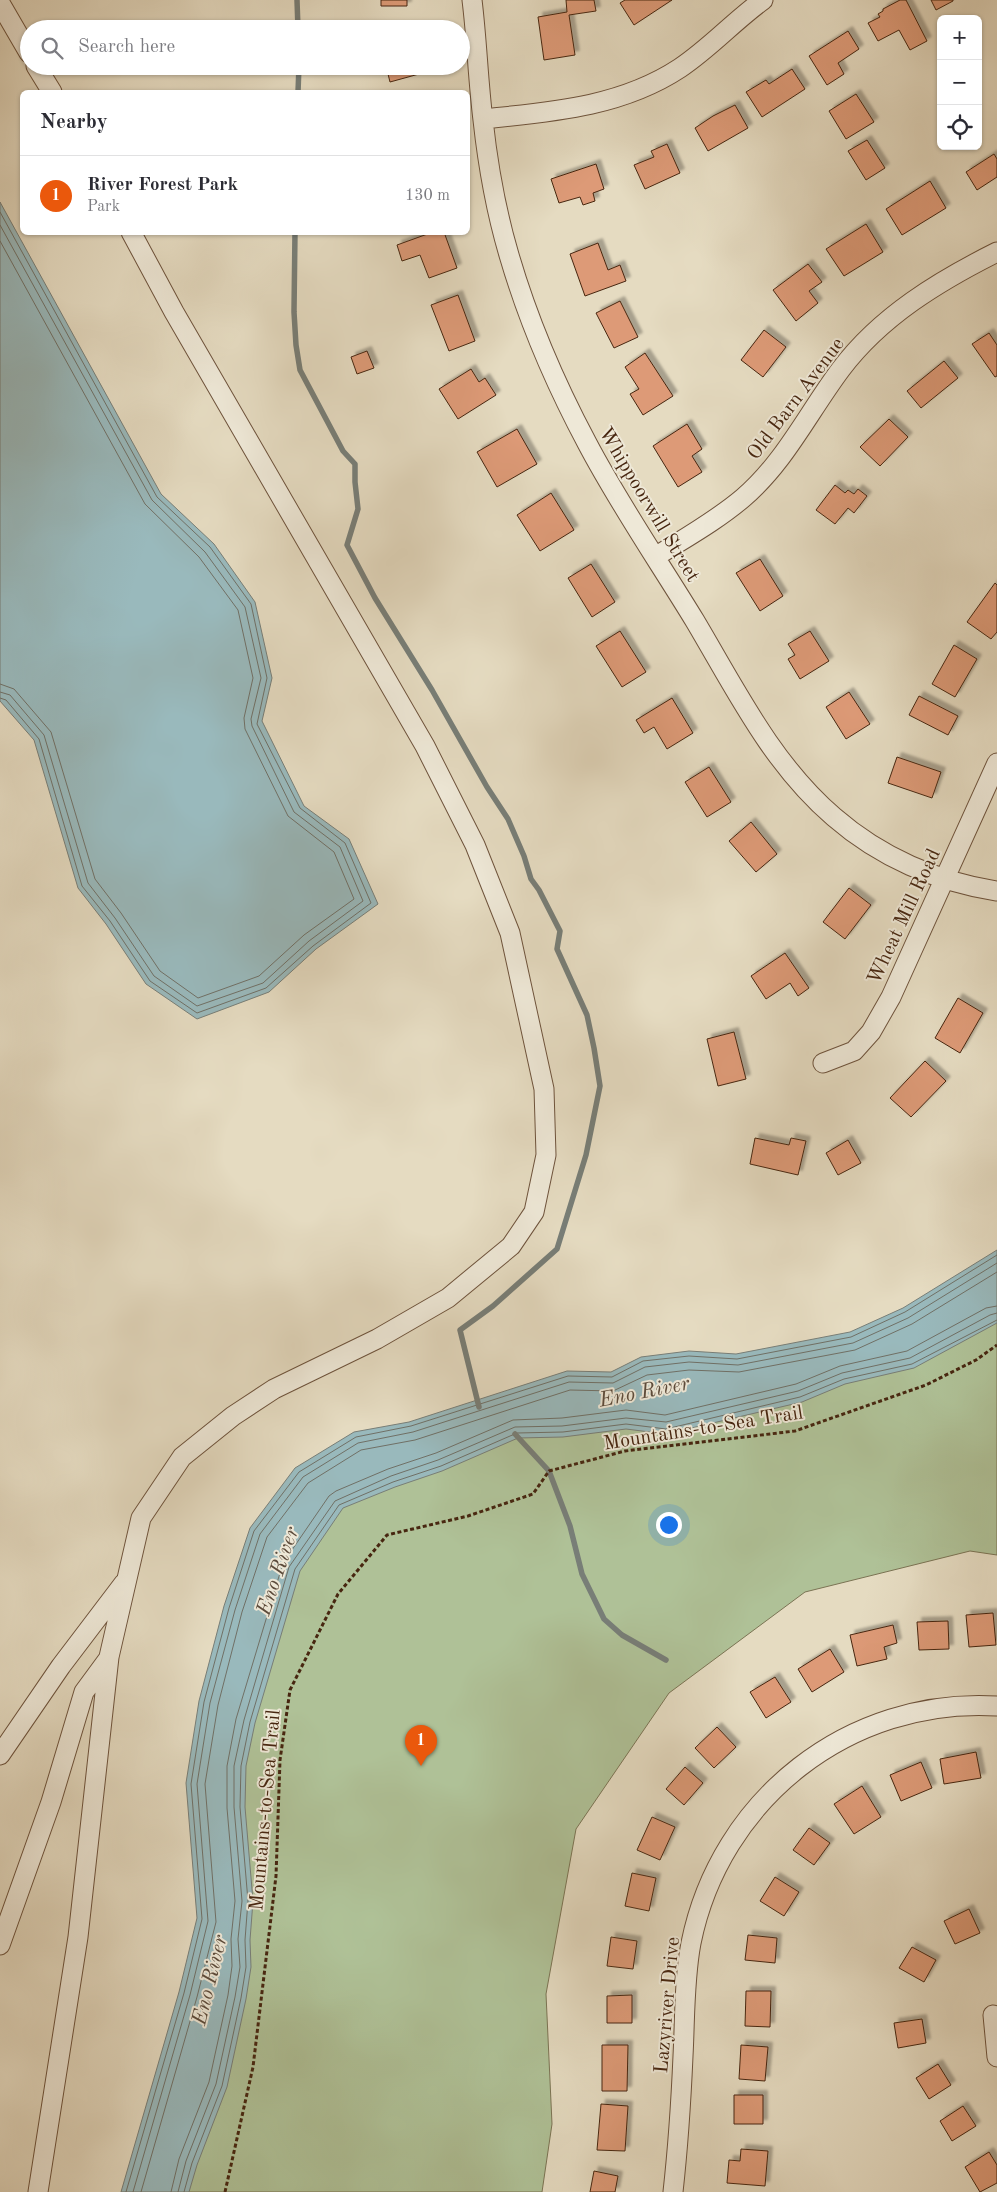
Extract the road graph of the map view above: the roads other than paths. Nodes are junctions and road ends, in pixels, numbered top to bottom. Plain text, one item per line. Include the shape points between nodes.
1 (472, 0) edge
2 (763, 0) edge
3 (0, 3) edge
4 (20, 37) edge
5 (42, 75) edge
6 (51, 90) edge
7 (483, 119) junction
8 (133, 235) edge
9 (997, 252) edge
10 (655, 556) junction
11 (997, 763) edge
12 (946, 880) junction
13 (997, 892) edge
14 (823, 1063) dead end
15 (128, 1578) junction
16 (109, 1657) junction
17 (997, 1706) edge
18 (0, 1755) edge
19 (0, 1945) edge
20 (993, 2015) dead end
21 (997, 2056) edge
22 (38, 2192) edge
23 (673, 2192) edge

1 - 7 street, Whippoorwill Street
2 - 7 street via 679,69 631,93 562,111
3 - 4 street
5 - 6 street
7 - 10 street, Whippoorwill Street via 489,170 502,230 543,352 588,444
8 - 15 street via 425,746 475,844 510,934 544,1089 546,1154 534,1212 511,1246 448,1298 377,1339 274,1389 233,1416 182,1457 141,1518
9 - 10 street, Old Barn Avenue via 931,288 879,329 842,368 788,450 744,498
10 - 12 street, Whippoorwill Street via 765,740 800,783 836,819 865,840 911,867
11 - 12 street, Wheat Mill Road
12 - 13 street, Whippoorwill Street
12 - 14 street, Wheat Mill Road via 891,998 871,1032 854,1051
15 - 16 street
15 - 18 street via 61,1666
16 - 19 street via 84,1692 51,1802
16 - 22 street via 78,1937
17 - 23 street, Lazyriver Drive via 971,1705 918,1711 868,1726 835,1743 790,1774 738,1831 710,1883 698,1912 691,1944
20 - 21 street

